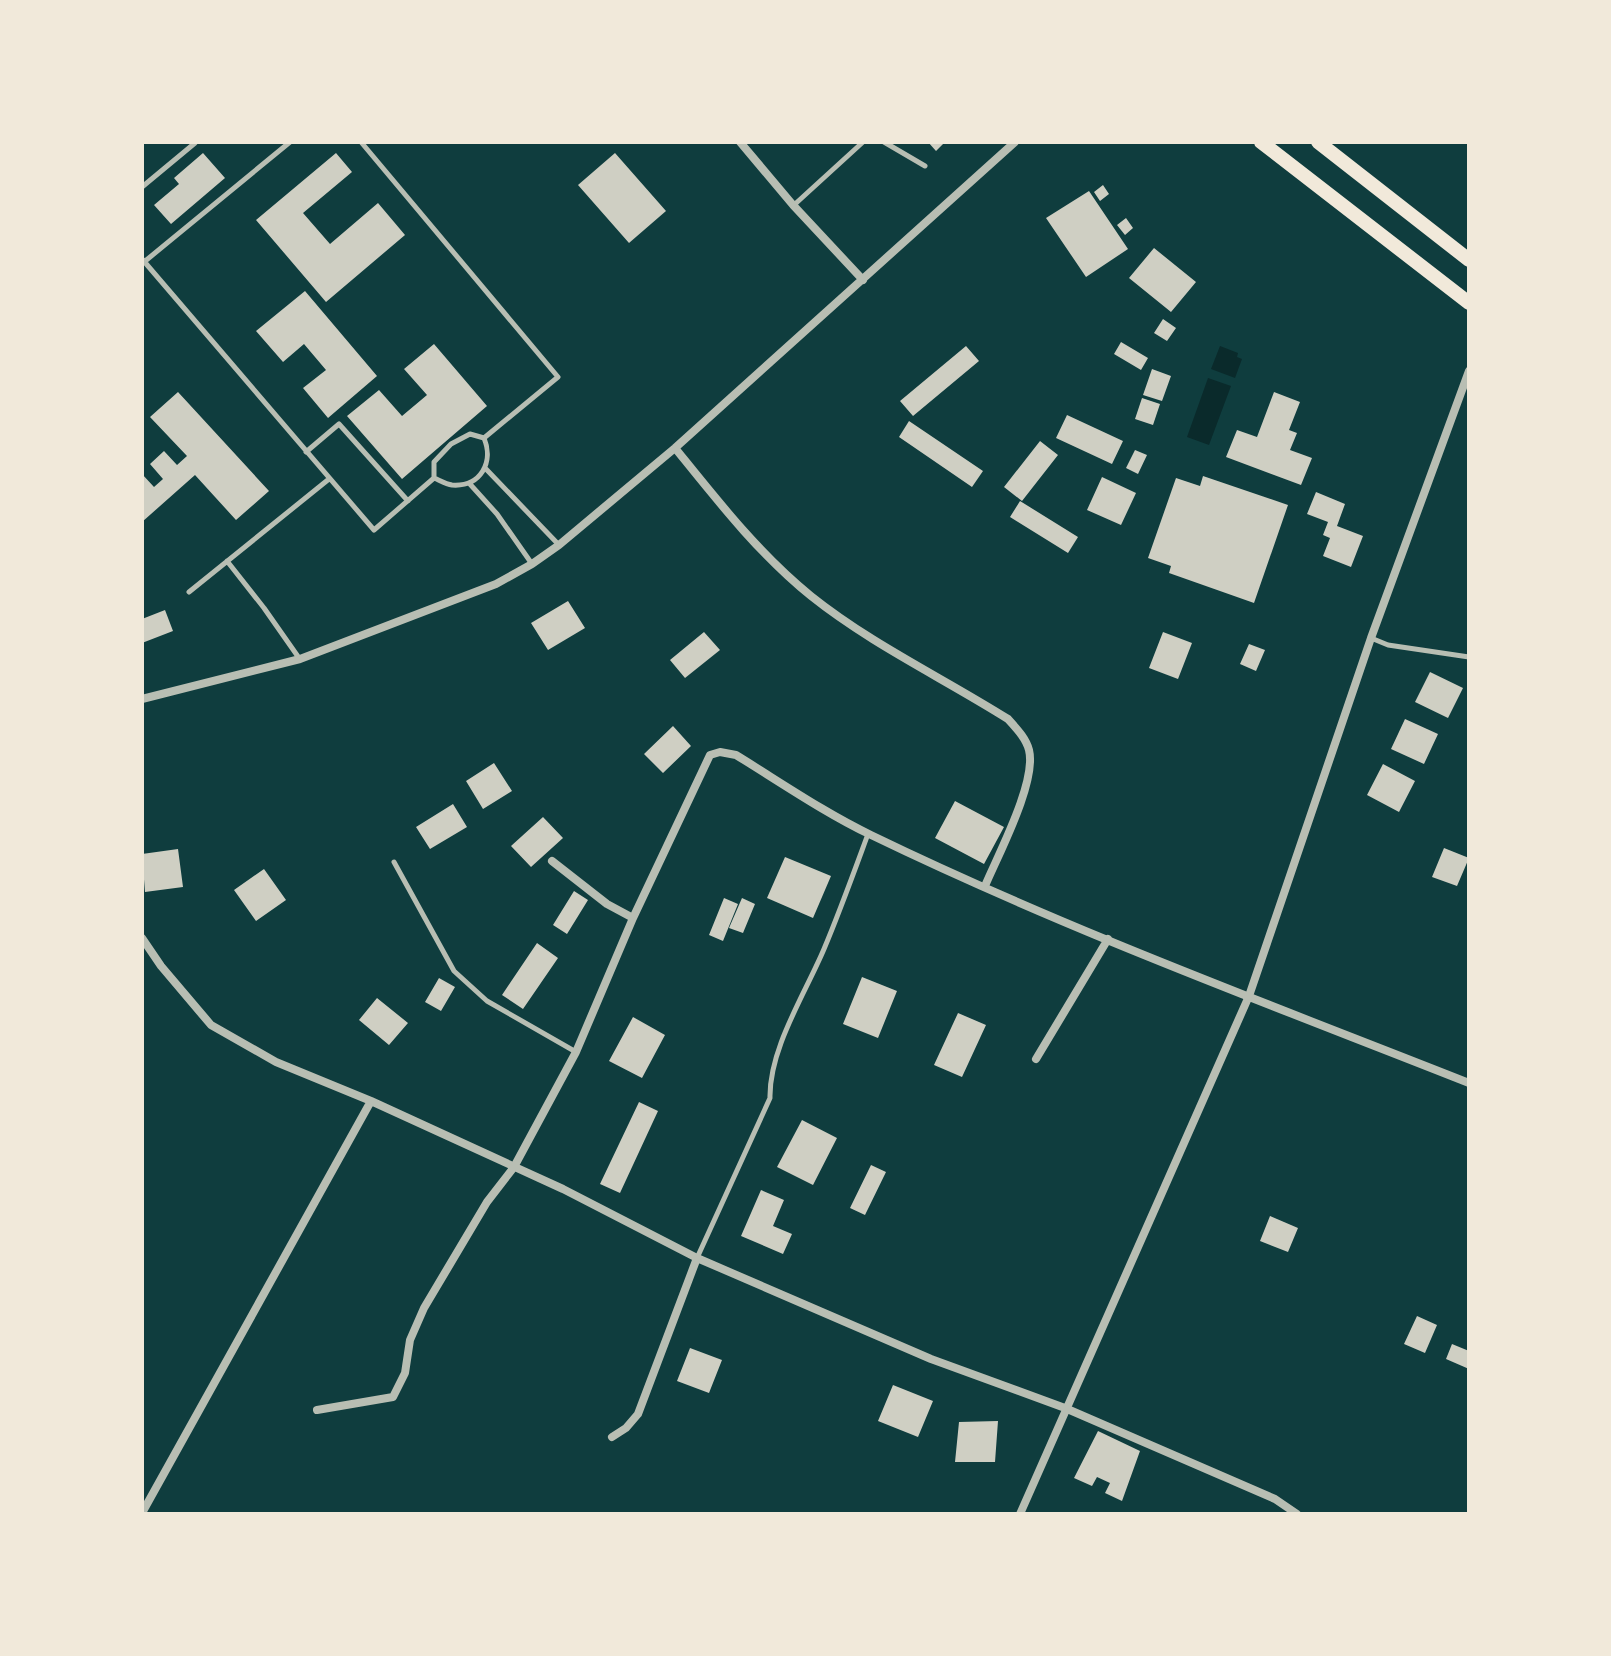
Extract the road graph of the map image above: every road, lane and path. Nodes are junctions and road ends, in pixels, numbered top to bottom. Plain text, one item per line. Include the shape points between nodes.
1 (290, 142) edge
2 (361, 142) edge
3 (740, 142) edge
4 (863, 142) edge
5 (884, 142) edge
6 (1015, 142) edge
7 (1261, 142) edge
8 (1318, 142) edge
9 (195, 143) edge
10 (925, 166) dead end
11 (142, 187) edge
12 (793, 205) junction
13 (143, 260) edge
14 (1469, 260) edge
15 (863, 280) junction
16 (1469, 303) edge
17 (1469, 371) edge
18 (484, 438) junction
19 (675, 448) junction
20 (306, 452) junction
21 (486, 469) junction
22 (434, 478) junction
23 (329, 479) junction
24 (469, 483) junction
25 (408, 501) junction
26 (559, 545) junction
27 (227, 561) junction
28 (532, 564) junction
29 (189, 592) dead end
30 (1371, 638) junction
31 (1469, 657) edge
32 (300, 659) junction
33 (142, 699) edge
34 (868, 834) junction
35 (552, 861) dead end
36 (394, 862) dead end
37 (985, 886) junction
38 (633, 918) junction
39 (142, 938) edge
40 (1108, 939) junction
41 (1249, 996) junction
42 (576, 1052) junction
43 (1036, 1059) dead end
44 (1469, 1083) edge
45 (371, 1101) junction
46 (514, 1167) junction
47 (697, 1258) junction
48 (1065, 1408) junction
49 (317, 1410) dead end
50 (612, 1437) dead end
51 (142, 1513) edge
52 (1020, 1514) edge
53 (1297, 1514) edge

1 - 13 lane
2 - 18 lane via 558,377
3 - 12 street
4 - 12 lane
5 - 10 lane
6 - 15 street
7 - 16 main road
8 - 14 main road
9 - 11 lane
12 - 15 street
13 - 20 lane
15 - 19 street
17 - 30 street
18 - 21 lane via 490,452
18 - 22 lane via 470,434 451,444 434,462
19 - 26 street
19 - 37 street via 769,559 812,597 1008,719 1022,735 1030,751 1025,792
20 - 23 lane
20 - 25 lane via 339,424
21 - 24 lane
21 - 26 lane
22 - 24 lane via 451,485
22 - 25 lane
23 - 25 lane via 374,530
23 - 27 lane
24 - 28 lane
26 - 28 street
27 - 29 lane
27 - 32 lane
28 - 32 street via 496,584
30 - 31 lane
30 - 41 street
32 - 33 street
34 - 37 street
34 - 38 street via 736,755 710,755
34 - 47 lane via 776,1057 769,1077 770,1098
35 - 38 street
36 - 42 lane via 454,971 487,1001
37 - 40 street
38 - 42 street
39 - 45 street via 211,1025 276,1062
40 - 41 street
40 - 43 street
41 - 44 street
41 - 48 street
42 - 46 street
45 - 46 street
45 - 51 street
46 - 47 street
46 - 49 street via 424,1308 393,1397
47 - 48 street via 931,1359
47 - 50 street via 638,1414
48 - 52 street
48 - 53 street via 1275,1499

